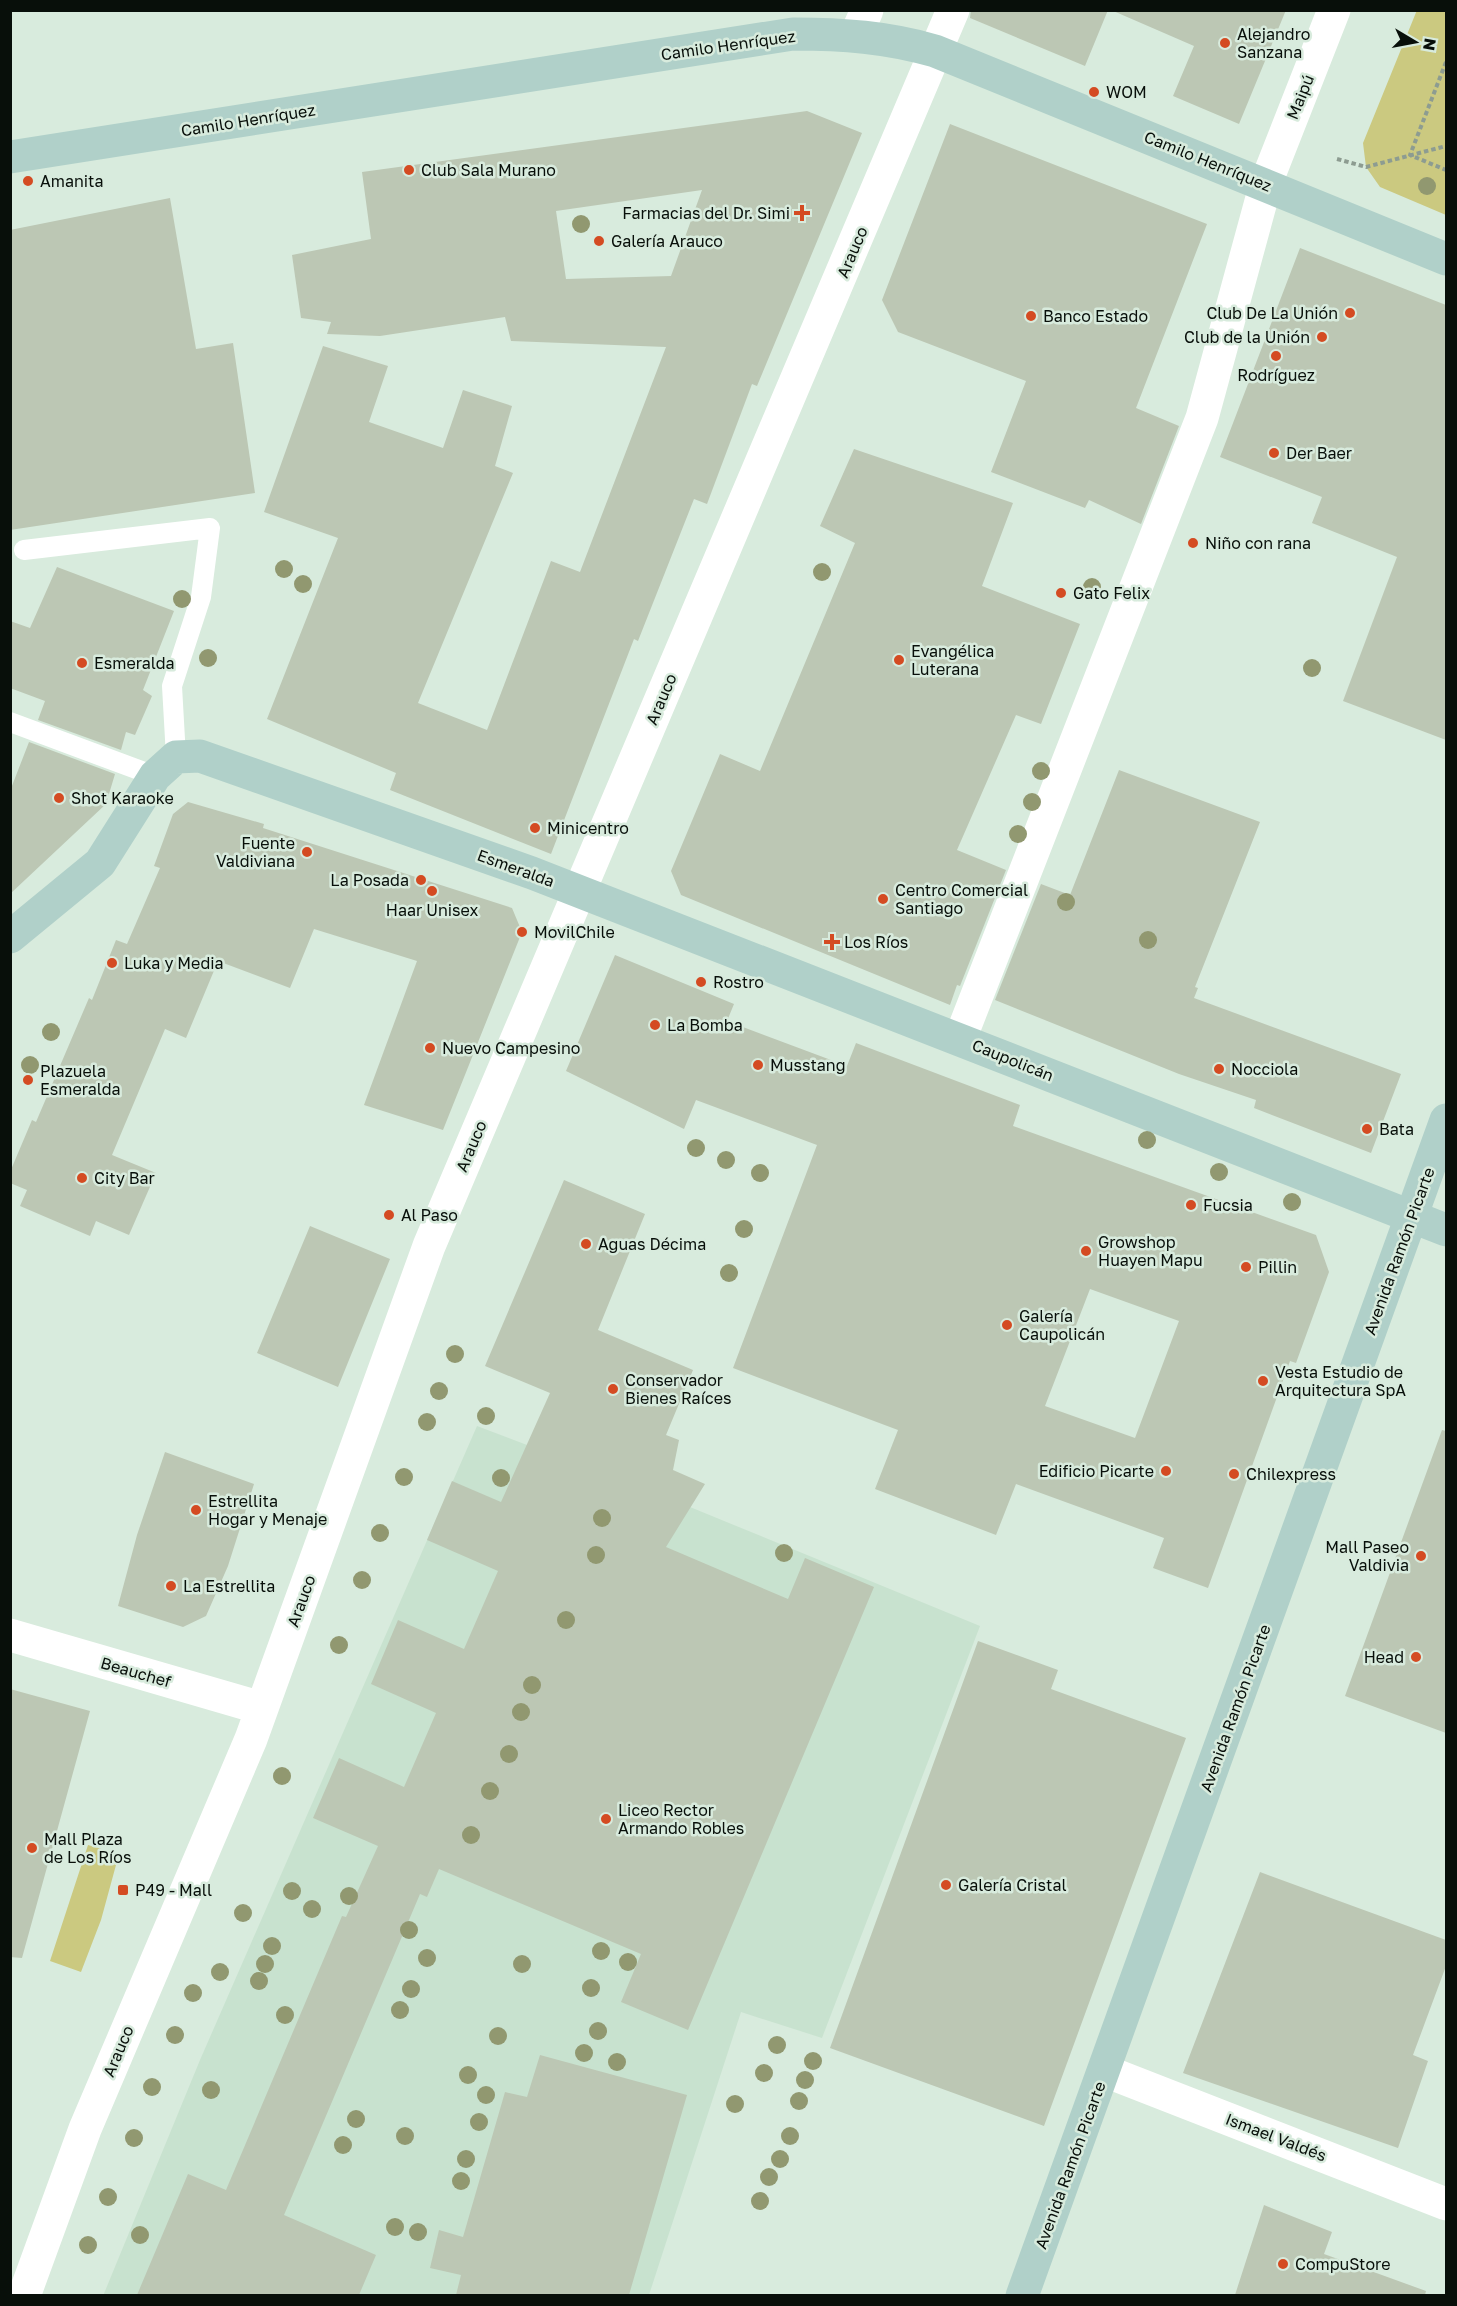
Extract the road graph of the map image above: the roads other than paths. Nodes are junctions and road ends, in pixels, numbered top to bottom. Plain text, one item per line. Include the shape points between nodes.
1 (953, 10) edge
2 (1334, 10) edge
3 (861, 23) edge
4 (935, 51) junction
5 (10, 157) edge
6 (1266, 183) junction
7 (1446, 259) edge
8 (24, 550) dead end
9 (10, 722) edge
10 (166, 766) junction
11 (579, 892) junction
12 (10, 937) edge
13 (960, 1039) junction
14 (1446, 1120) edge
15 (1411, 1216) junction
16 (1446, 1230) edge
17 (10, 1635) edge
18 (261, 1708) junction
19 (1105, 2071) junction
20 (1446, 2204) edge
21 (24, 2295) edge
22 (1022, 2295) edge

1 - 4 street, Arauco
2 - 6 street, Maipú
3 - 4 street, Camilo Henríquez
3 - 5 street, Camilo Henríquez
4 - 6 street, Camilo Henríquez
4 - 11 street, Arauco
6 - 7 street, Camilo Henríquez
6 - 13 street, Maipú via 1202,418
8 - 10 lane via 210,528 201,597 172,686
9 - 10 lane
10 - 11 street, Esmeralda via 200,756
10 - 12 street via 100,863
11 - 13 street, Caupolicán
11 - 18 street, Arauco via 429,1246
13 - 15 street, Caupolicán
14 - 15 street, Avenida Ramón Picarte
15 - 16 street, Caupolicán
15 - 19 street, Avenida Ramón Picarte
17 - 18 street, Beauchef
18 - 21 street, Arauco via 85,2129
19 - 20 street, Ismael Valdés
19 - 22 street, Avenida Ramón Picarte

